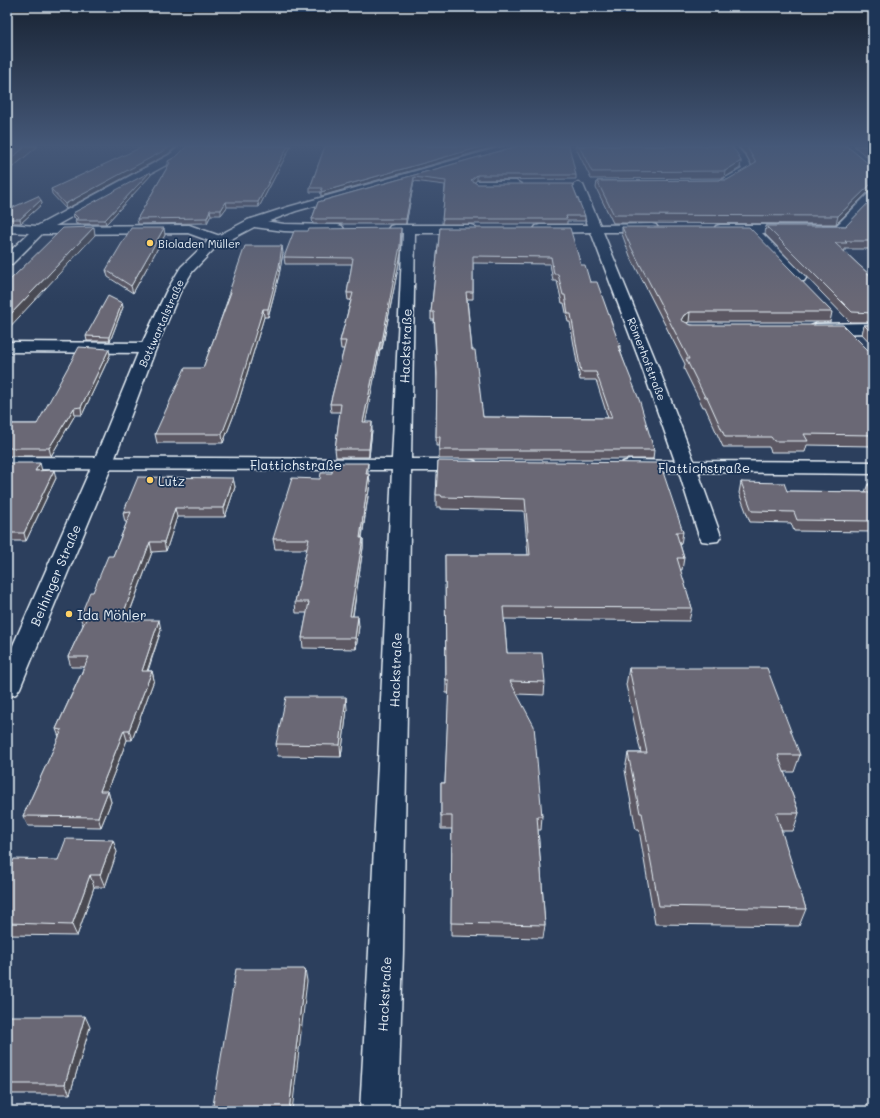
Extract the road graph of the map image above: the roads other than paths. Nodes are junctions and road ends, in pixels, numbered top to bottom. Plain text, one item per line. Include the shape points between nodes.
1 (97, 198) edge
2 (331, 198) edge
3 (584, 198) edge
4 (870, 198) edge
5 (252, 223) junction
6 (7, 228) edge
7 (596, 228) junction
8 (666, 228) edge
9 (705, 228) edge
10 (346, 229) edge
11 (386, 229) edge
12 (409, 229) junction
13 (479, 229) edge
14 (526, 229) edge
15 (751, 229) junction
16 (39, 230) junction
17 (219, 240) junction
18 (7, 261) edge
19 (809, 290) edge
20 (836, 318) dead end
21 (799, 328) edge
22 (873, 328) edge
23 (846, 329) junction
24 (857, 340) edge
25 (7, 347) edge
26 (148, 348) junction
27 (7, 463) edge
28 (103, 463) junction
29 (401, 464) junction
30 (489, 465) edge
31 (616, 466) edge
32 (688, 466) junction
33 (873, 468) edge
34 (710, 536) dead end
35 (7, 688) edge
36 (379, 1111) edge

1 - 16 street
2 - 5 street, Bottwartalstraße
3 - 7 street, Römerhofstraße
4 - 15 street via 840,229
5 - 10 street via 291,229
5 - 17 street, Bottwartalstraße
6 - 16 street
7 - 8 street
7 - 14 street
7 - 32 street, Römerhofstraße
9 - 15 street
11 - 12 street
12 - 13 street
12 - 29 street, Hackstraße
15 - 19 street
16 - 17 street via 189,230
16 - 18 street
17 - 26 street, Bottwartalstraße via 186,270 173,292
20 - 23 street
21 - 23 street
22 - 23 street
23 - 24 street
25 - 26 street
26 - 28 street, Bottwartalstraße
27 - 28 street, Flattichstraße
28 - 29 street, Flattichstraße
28 - 35 street, Beihinger Straße
29 - 30 street, Flattichstraße
29 - 36 street, Hackstraße via 387,943
31 - 32 street, Flattichstraße
32 - 33 street, Flattichstraße
32 - 34 street, Römerhofstraße

